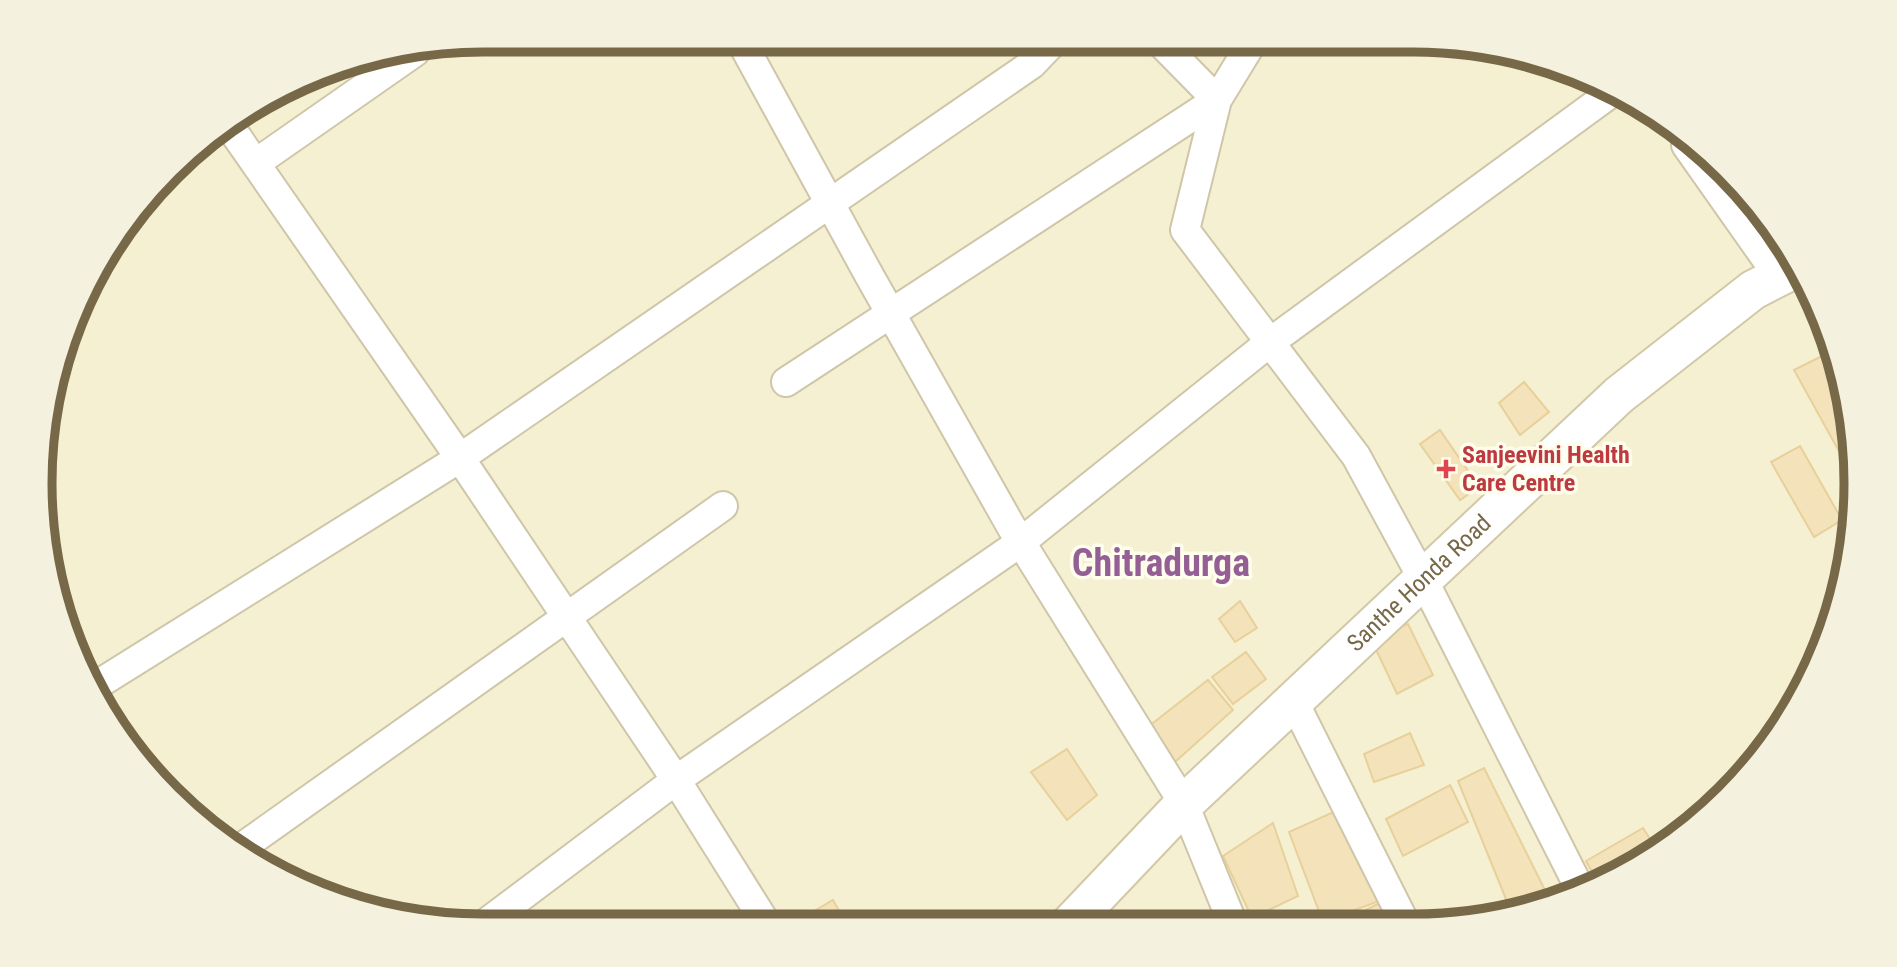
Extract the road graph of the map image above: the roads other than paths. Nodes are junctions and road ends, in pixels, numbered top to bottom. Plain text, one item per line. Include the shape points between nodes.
1 (747, 52) edge
2 (1043, 52) edge
3 (1170, 52) edge
4 (1246, 52) edge
5 (375, 67) edge
6 (1605, 97) edge
7 (1217, 100) junction
8 (234, 132) edge
9 (1695, 157) edge
10 (256, 163) junction
11 (830, 205) junction
12 (1786, 274) edge
13 (891, 315) junction
14 (1269, 343) junction
15 (786, 382) dead end
16 (460, 458) junction
17 (723, 506) dead end
18 (1021, 542) junction
19 (1424, 581) junction
20 (566, 616) junction
21 (101, 682) edge
22 (1294, 702) junction
23 (676, 780) junction
24 (1184, 804) junction
25 (247, 844) edge
26 (1577, 883) edge
27 (498, 914) edge
28 (760, 914) edge
29 (1080, 914) edge
30 (1229, 914) edge
31 (1400, 914) edge

1 - 11 street
2 - 11 street
3 - 7 street
4 - 7 street
5 - 10 street
6 - 14 street
7 - 13 street
7 - 14 street via 1185,230
8 - 10 street
9 - 12 street
10 - 16 street
11 - 13 street
11 - 16 street
12 - 19 main road, Santhe Honda Road via 1753,290 1619,395
13 - 15 street
13 - 18 street
14 - 18 street
14 - 19 street via 1356,456
16 - 20 street
16 - 21 street
17 - 20 street
18 - 23 street
18 - 24 street
19 - 22 main road, Santhe Honda Road
19 - 26 street
20 - 23 street
20 - 25 street
22 - 24 main road, Santhe Honda Road
22 - 31 street
23 - 27 street
23 - 28 street
24 - 29 main road, Santhe Honda Road
24 - 30 street

